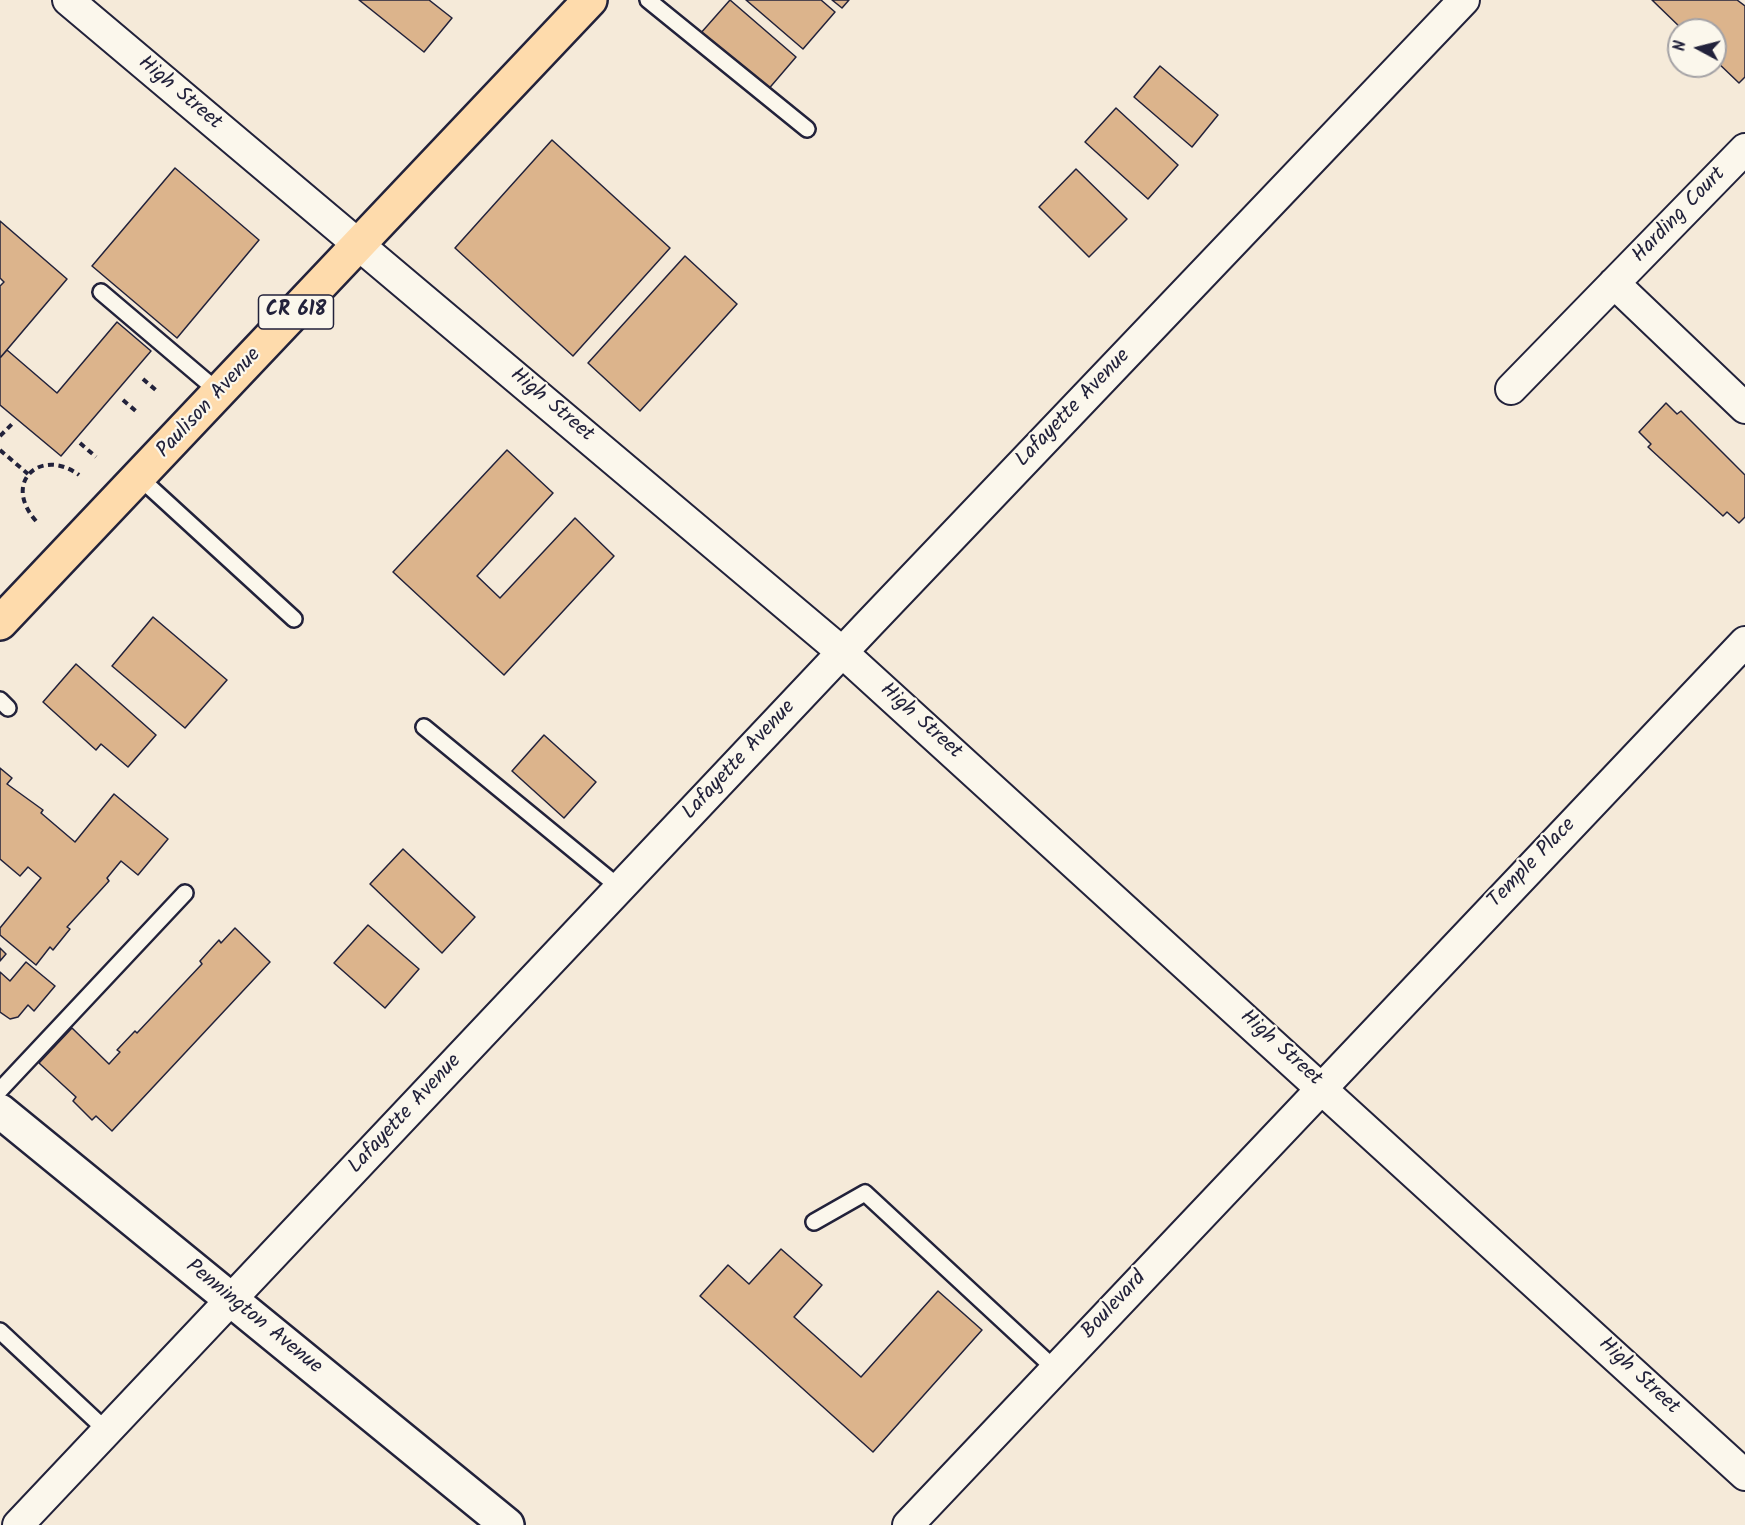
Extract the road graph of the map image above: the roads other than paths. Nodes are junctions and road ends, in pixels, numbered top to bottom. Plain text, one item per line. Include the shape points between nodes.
1 (68, 0) edge
2 (590, 0) edge
3 (648, 0) edge
4 (1454, 3) edge
5 (807, 129) dead end
6 (1745, 149) edge
7 (358, 245) junction
8 (1614, 283) junction
9 (101, 291) dead end
10 (1511, 390) dead end
11 (220, 393) junction
12 (1745, 408) edge
13 (140, 478) junction
14 (294, 619) dead end
15 (0, 623) edge
16 (1745, 642) edge
17 (842, 652) junction
18 (424, 727) dead end
19 (620, 888) junction
20 (185, 893) dead end
21 (1322, 1087) junction
22 (0, 1090) edge
23 (0, 1111) edge
24 (814, 1222) dead end
25 (231, 1300) junction
26 (0, 1331) edge
27 (1055, 1369) junction
28 (107, 1431) junction
29 (1745, 1475) edge
30 (18, 1525) edge
31 (507, 1525) edge
32 (908, 1525) edge

1 - 7 street, High Street
2 - 7 main road, Paulison Avenue / CR 618
3 - 5 lane
4 - 17 street, Lafayette Avenue
6 - 8 street, Harding Court
7 - 11 main road, Paulison Avenue / CR 618
7 - 17 street, High Street
8 - 10 street, Harding Court
8 - 12 street
9 - 11 lane
11 - 13 main road, Paulison Avenue / CR 618
13 - 14 lane
13 - 15 main road, Paulison Avenue / CR 618
16 - 21 street, Temple Place
17 - 19 street, Lafayette Avenue
17 - 21 street, High Street
18 - 19 lane
19 - 25 street, Lafayette Avenue
20 - 22 lane
21 - 27 street, Boulevard
21 - 29 street, High Street
23 - 25 street, Pennington Avenue
24 - 27 lane via 865,1193
25 - 28 street, Lafayette Avenue
25 - 31 street, Pennington Avenue
26 - 28 lane
27 - 32 street, Boulevard
28 - 30 street, Lafayette Avenue

